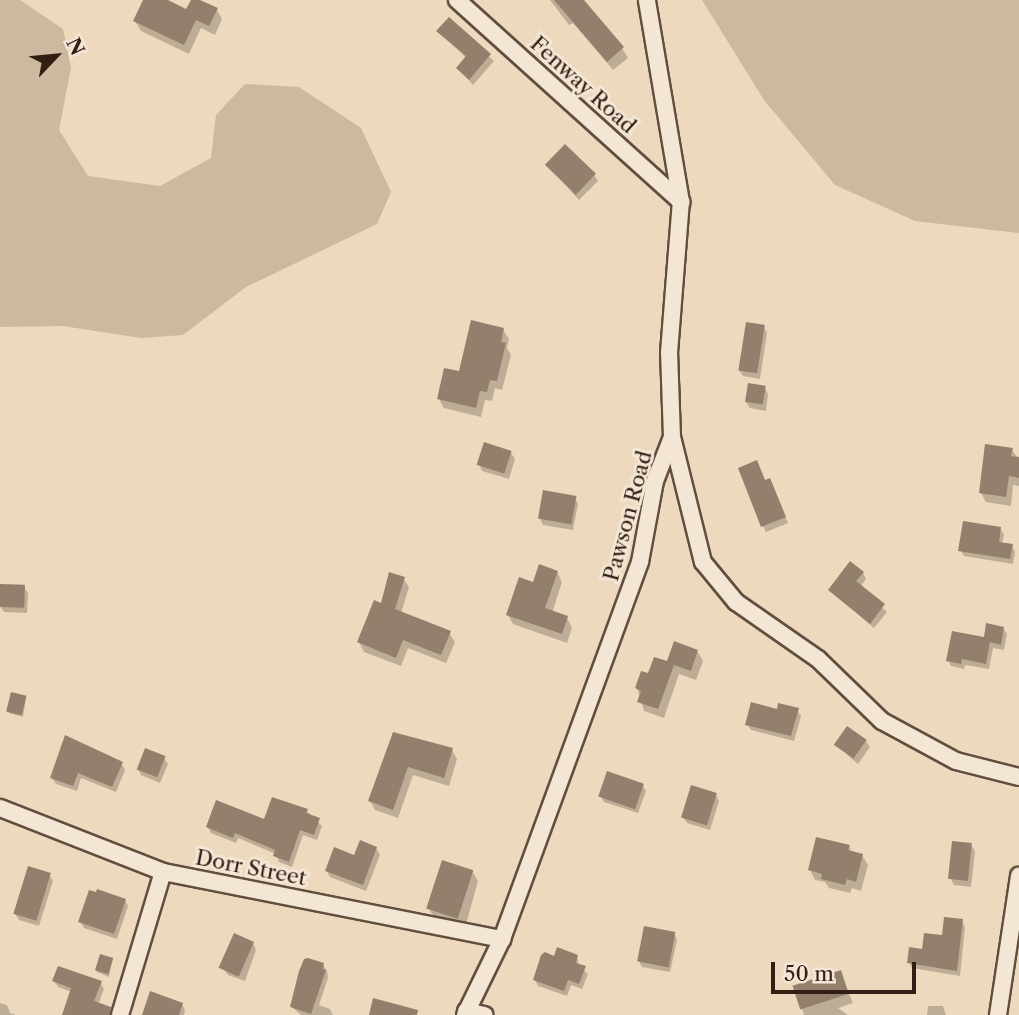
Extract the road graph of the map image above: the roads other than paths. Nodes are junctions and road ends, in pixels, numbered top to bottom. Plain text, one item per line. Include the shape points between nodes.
1 (457, 0) edge
2 (647, 0) edge
3 (681, 202) junction
4 (671, 437) junction
5 (1019, 777) edge
6 (0, 808) edge
7 (163, 872) junction
8 (1019, 876) edge
9 (502, 939) junction
10 (465, 1013) edge
11 (120, 1015) edge
12 (485, 1015) edge
13 (998, 1015) edge

1 - 3 street, Fenway Road
2 - 3 street, Pawson Road
3 - 4 street, Pawson Road via 668,353
4 - 5 street via 703,562 736,602 818,659 882,721 956,761
4 - 9 street, Pawson Road via 655,481 640,562
6 - 7 street, Dorr Street
7 - 9 street, Dorr Street
7 - 11 street
8 - 13 street
9 - 10 street, Pawson Road
10 - 12 street

